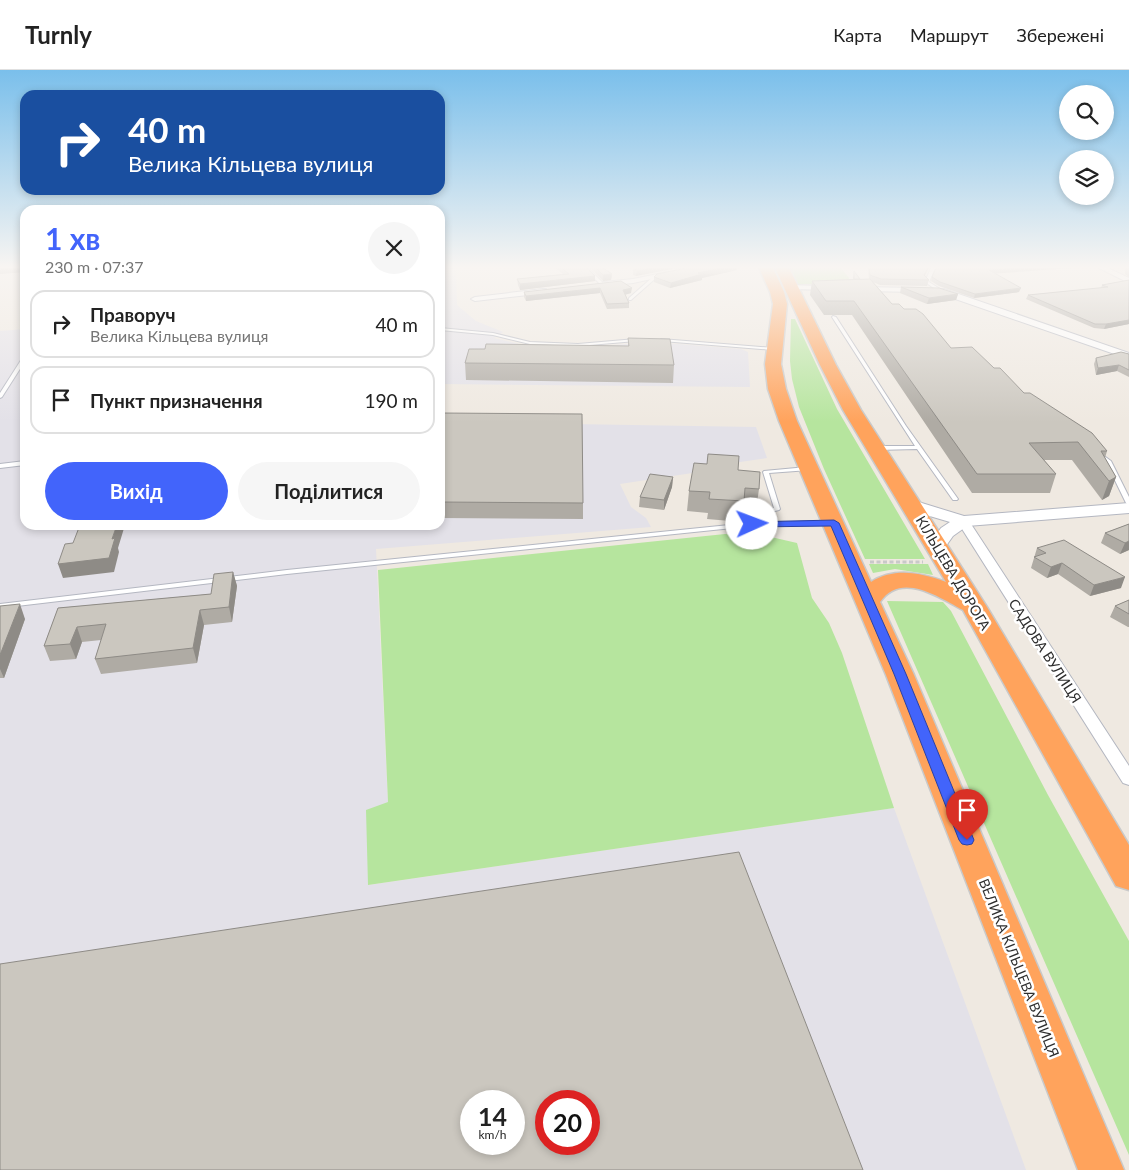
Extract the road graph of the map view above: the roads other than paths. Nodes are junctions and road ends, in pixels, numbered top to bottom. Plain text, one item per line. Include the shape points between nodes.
1 (778, 319) edge
2 (806, 319) edge
3 (836, 319) edge
4 (1023, 319) edge
5 (445, 330) edge
6 (644, 340) edge
7 (653, 340) edge
8 (774, 349) junction
9 (1129, 356) edge
10 (20, 366) edge
11 (0, 397) edge
12 (919, 447) junction
13 (876, 448) junction
14 (1096, 452) edge
15 (20, 464) edge
16 (0, 466) edge
17 (811, 469) junction
18 (955, 498) dead end
19 (1129, 503) edge
20 (912, 505) junction
21 (1129, 508) edge
22 (964, 521) junction
23 (834, 523) junction
24 (752, 524) junction
25 (930, 554) junction
26 (868, 602) junction
27 (0, 606) edge
28 (974, 607) junction
29 (1129, 779) edge
30 (1128, 872) edge
31 (1101, 1170) edge

1 - 8 highway
2 - 13 highway, КІЛЬЦЕВА ДОРОГА
3 - 12 lane
4 - 9 street
5 - 6 lane via 578,345
7 - 8 lane
8 - 17 highway, ВЕЛИКА КІЛЬЦЕВА ВУЛИЦЯ via 778,389 788,421
10 - 11 lane
12 - 13 lane
12 - 18 lane
13 - 20 highway, КІЛЬЦЕВА ДОРОГА
14 - 19 lane via 1108,461
15 - 16 lane
17 - 23 highway, ВЕЛИКА КІЛЬЦЕВА ВУЛИЦЯ
17 - 24 lane via 766,472 777,508 752,515
20 - 22 street
20 - 25 highway, КІЛЬЦЕВА ДОРОГА
21 - 22 street
22 - 25 street via 947,532
22 - 29 street, САДОВА ВУЛИЦЯ
23 - 24 lane
23 - 26 highway, ВЕЛИКА КІЛЬЦЕВА ВУЛИЦЯ
24 - 27 lane via 287,572
25 - 28 highway, КІЛЬЦЕВА ДОРОГА
26 - 28 highway via 876,589 883,585 913,580 933,584
26 - 31 highway, ВЕЛИКА КІЛЬЦЕВА ВУЛИЦЯ
28 - 30 highway, КІЛЬЦЕВА ДОРОГА

